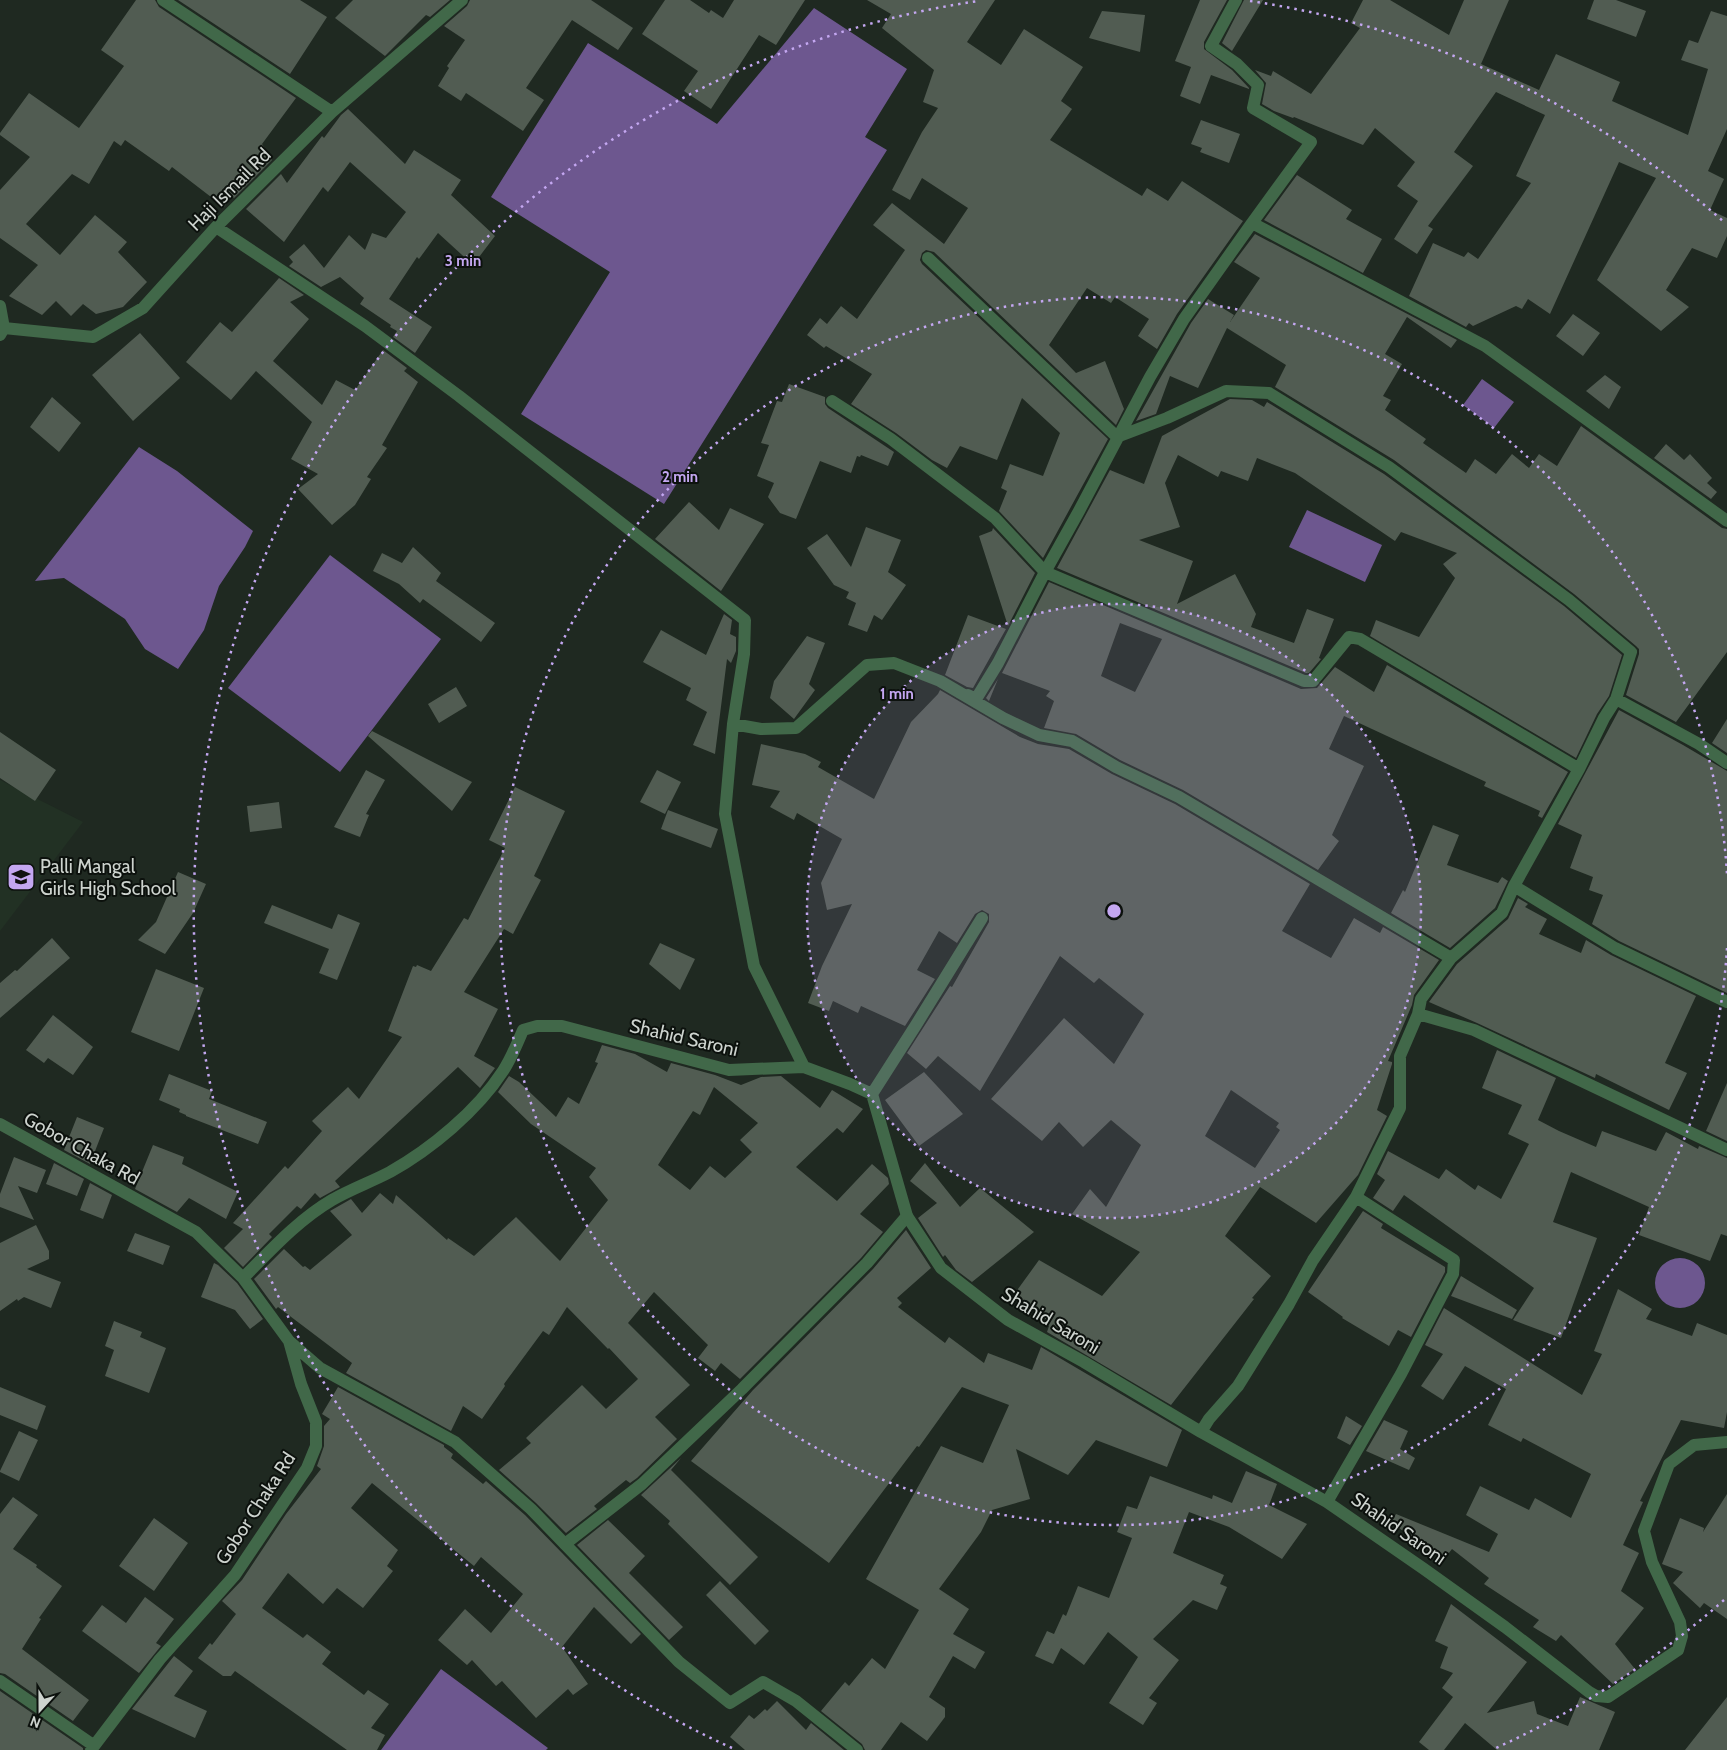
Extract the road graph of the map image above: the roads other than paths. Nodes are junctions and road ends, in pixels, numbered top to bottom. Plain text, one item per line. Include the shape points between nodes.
1 (163, 0) edge
2 (462, 0) edge
3 (1236, 0) edge
4 (332, 112) junction
5 (1252, 224) junction
6 (216, 228) junction
7 (928, 258) dead end
8 (0, 306) edge
9 (2, 331) edge
10 (832, 401) dead end
11 (1117, 436) junction
12 (1727, 521) edge
13 (1045, 572) junction
14 (940, 681) junction
15 (1616, 699) junction
16 (733, 724) junction
17 (1727, 764) edge
18 (1578, 769) junction
19 (1514, 886) junction
20 (982, 918) dead end
21 (1451, 958) junction
22 (1727, 1002) edge
23 (1418, 1014) junction
24 (804, 1068) junction
25 (872, 1094) junction
26 (0, 1124) edge
27 (1727, 1150) edge
28 (1356, 1197) junction
29 (907, 1216) junction
30 (243, 1278) junction
31 (289, 1341) junction
32 (1201, 1432) junction
33 (1727, 1442) edge
34 (1327, 1502) junction
35 (565, 1544) junction
36 (0, 1681) edge
37 (92, 1748) edge
38 (857, 1750) edge

1 - 4 street
2 - 4 street, Haji Ismail Rd
3 - 5 street via 1211,46 1237,64 1258,85 1253,108 1311,142
4 - 6 street, Haji Ismail Rd
5 - 11 street via 1184,319
5 - 12 street via 1485,346
6 - 9 street, Haji Ismail Rd via 142,308 93,337
6 - 16 street via 365,326 745,620 744,654
7 - 11 street
8 - 9 street
10 - 13 street via 892,438 996,518
11 - 13 street
11 - 15 street via 1226,391 1269,393 1389,467 1569,600 1631,652
13 - 14 street via 976,699
13 - 18 street via 1304,681 1314,682 1349,637 1360,639
14 - 16 street via 894,663 867,665 796,728 761,729
14 - 21 street via 1003,718 1039,735 1072,741 1116,767 1179,797
15 - 17 street via 1699,744
15 - 18 street
16 - 24 street via 725,814 754,966
18 - 19 street
19 - 21 street via 1502,913
19 - 22 street via 1615,948
20 - 25 street
21 - 23 street via 1421,999
23 - 27 street via 1474,1030
23 - 28 street via 1400,1056 1400,1108
24 - 25 street, Shahid Saroni
24 - 30 street, Shahid Saroni via 730,1070 562,1026 536,1026 523,1030 503,1070 477,1105 422,1152 324,1206 295,1227
25 - 29 street, Shahid Saroni
26 - 30 street, Gobor Chaka Rd via 196,1232
28 - 32 street via 1313,1260 1238,1386 1208,1419
28 - 34 street via 1454,1260 1453,1274 1401,1374
29 - 32 street, Shahid Saroni via 941,1268 1008,1320
29 - 35 street via 867,1262 742,1389 642,1484
30 - 31 street, Gobor Chaka Rd
31 - 35 street via 320,1368 455,1442 531,1509
31 - 37 street, Gobor Chaka Rd via 316,1422 316,1446 307,1468 235,1575 160,1659
32 - 34 street, Shahid Saroni
33 - 34 street, Shahid Saroni via 1694,1445 1669,1464 1644,1531 1652,1562 1680,1622 1682,1636 1678,1650 1608,1697 1588,1692 1505,1627
35 - 38 street via 679,1662 730,1703 763,1682 796,1701
36 - 37 street

